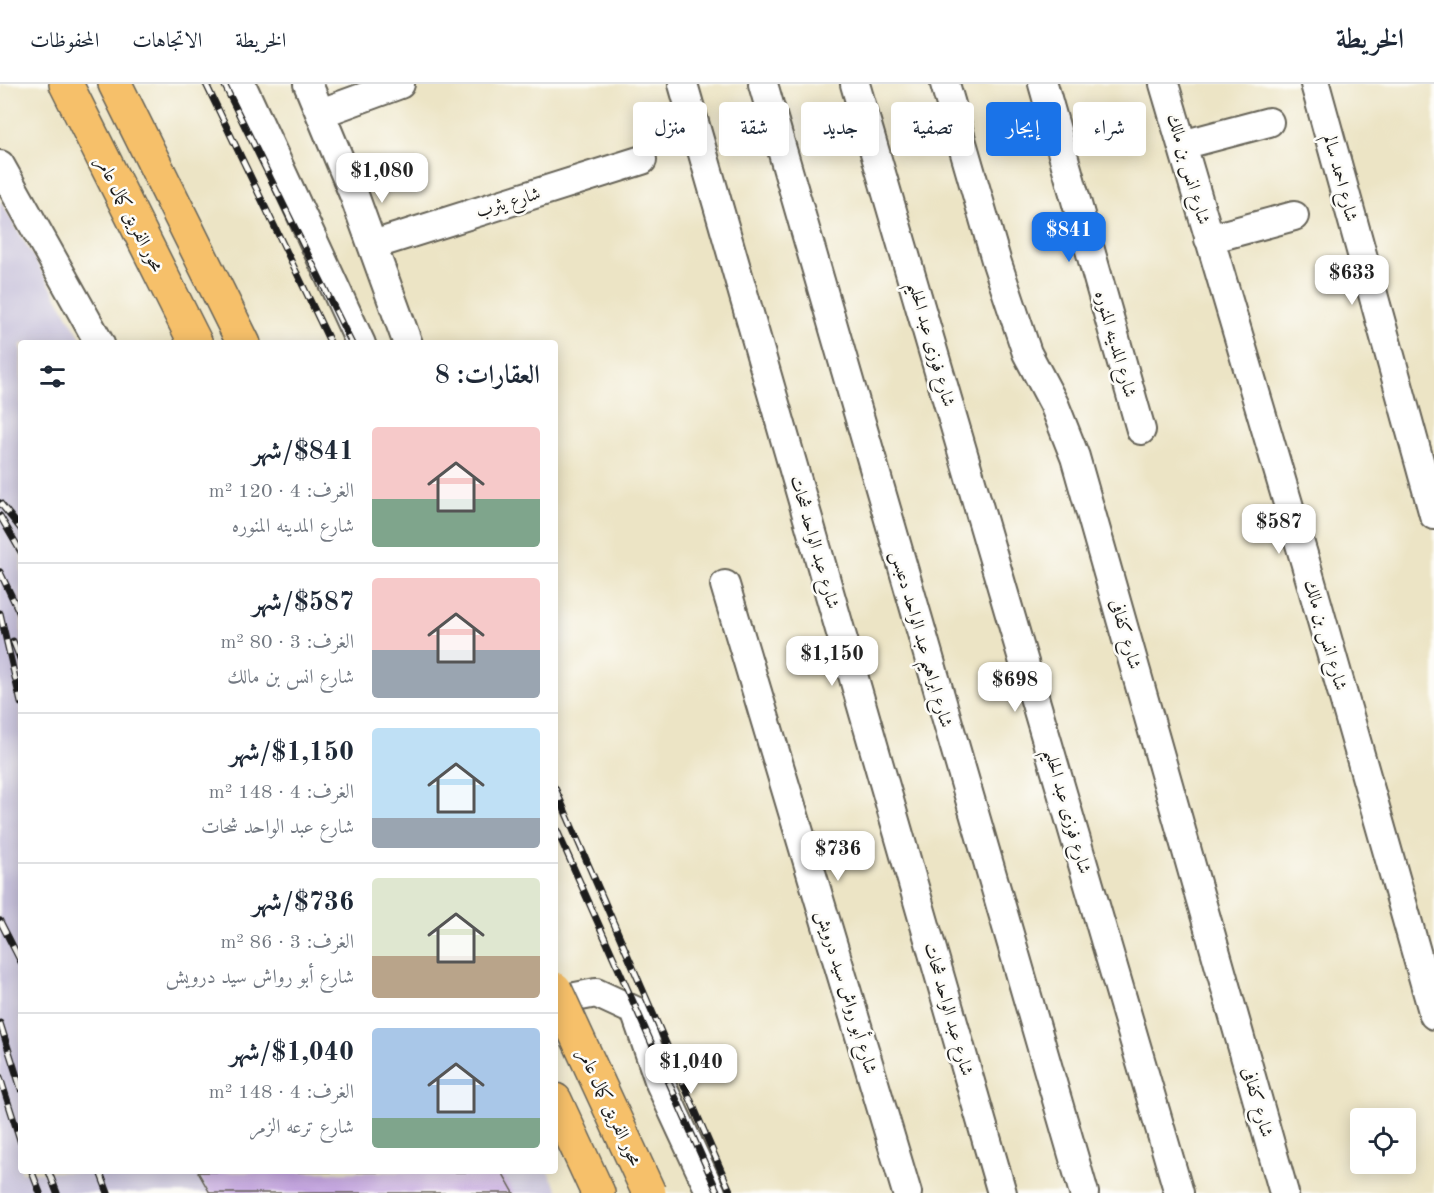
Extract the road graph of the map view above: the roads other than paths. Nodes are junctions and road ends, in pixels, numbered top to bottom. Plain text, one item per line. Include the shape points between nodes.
1 (115, 84) edge
2 (242, 84) edge
3 (308, 84) edge
4 (400, 84) edge
5 (683, 84) edge
6 (763, 84) edge
7 (855, 84) edge
8 (945, 84) edge
9 (1043, 84) edge
10 (1164, 84) edge
11 (1315, 84) edge
12 (69, 91) edge
13 (321, 113) junction
14 (1269, 123) dead end
15 (1182, 145) junction
16 (642, 160) dead end
17 (0, 165) edge
18 (1294, 216) dead end
19 (1209, 239) junction
20 (373, 245) junction
21 (98, 340) edge
22 (194, 340) edge
23 (242, 340) edge
24 (359, 340) edge
25 (407, 340) edge
26 (1141, 430) dead end
27 (1434, 515) edge
28 (725, 585) dead end
29 (558, 996) edge
30 (558, 1000) edge
31 (1434, 1015) edge
32 (558, 1106) edge
33 (598, 1193) edge
34 (649, 1193) edge
35 (711, 1193) edge
36 (907, 1193) edge
37 (1002, 1193) edge
38 (1084, 1193) edge
39 (1179, 1193) edge
40 (1284, 1193) edge

1 - 23 highway
2 - 24 street
3 - 13 street
4 - 13 street
5 - 37 street, شارع عبد الواحد شحات
6 - 38 street, شارع ابراهيم عبد الواحد دعبس
7 - 39 street, شارع فوزى عبد الحليم
8 - 40 street, شارع كفافى via 1027,353 1054,404 1075,457
9 - 26 street, شارع المدينه المنوره
10 - 15 street, شارع انس بن مالك
11 - 27 street, شارع احمد سالم
12 - 22 highway, محور الفريق كمال عامر
13 - 20 street
14 - 15 street
15 - 19 street, شارع انس بن مالك
16 - 20 street, شارع يثرب
17 - 21 street
18 - 19 street
19 - 31 street, شارع انس بن مالك
20 - 25 street
28 - 36 street, شارع أبو رواش سيد درويش
29 - 34 highway, محور الفريق كمال عامر, bridge
30 - 35 street via 596,993 635,1011 660,1083
32 - 33 highway

